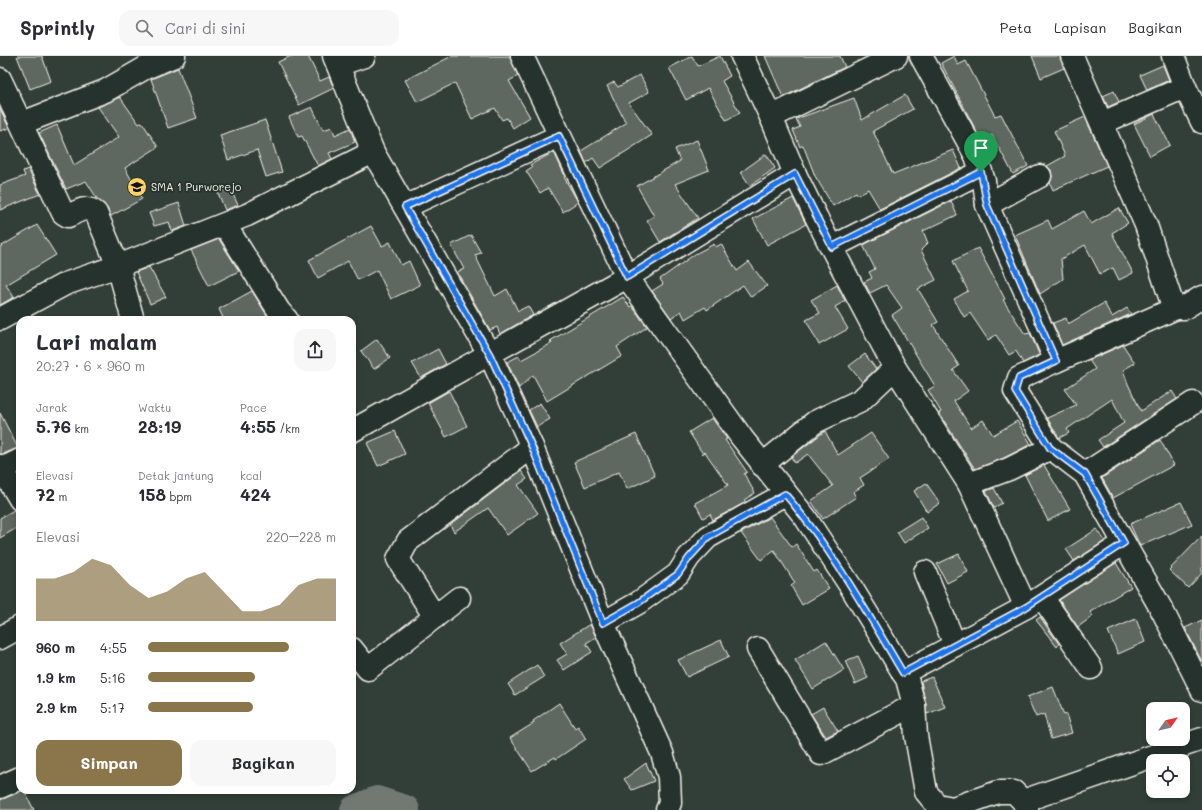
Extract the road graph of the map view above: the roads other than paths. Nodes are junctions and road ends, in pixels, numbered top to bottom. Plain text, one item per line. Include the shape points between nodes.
1 (174, 56) edge
2 (364, 56) edge
3 (522, 56) edge
4 (742, 56) edge
5 (921, 56) edge
6 (1072, 56) edge
7 (1173, 56) edge
8 (890, 57) edge
9 (336, 60) edge
10 (0, 79) edge
11 (1185, 87) junction
12 (771, 117) junction
13 (1202, 122) edge
14 (22, 123) junction
15 (1102, 123) junction
16 (559, 136) junction
17 (374, 152) junction
18 (981, 172) junction
19 (795, 174) junction
20 (1040, 176) dead end
21 (987, 205) junction
22 (405, 207) junction
23 (225, 225) junction
24 (832, 247) junction
25 (118, 266) junction
26 (627, 277) junction
27 (1202, 297) edge
28 (1176, 308) junction
29 (132, 316) edge
30 (283, 316) edge
31 (0, 319) edge
32 (490, 355) junction
33 (1056, 361) junction
34 (895, 368) junction
35 (1193, 403) dead end
36 (356, 423) edge
37 (532, 447) junction
38 (1050, 448) junction
39 (762, 465) junction
40 (6, 466) edge
41 (1085, 474) junction
42 (969, 484) junction
43 (16, 490) edge
44 (785, 494) junction
45 (1124, 543) junction
46 (925, 572) dead end
47 (459, 598) dead end
48 (1034, 602) junction
49 (435, 617) junction
50 (603, 623) junction
51 (16, 629) edge
52 (0, 638) edge
53 (955, 645) junction
54 (758, 649) dead end
55 (356, 654) edge
56 (1091, 668) dead end
57 (903, 673) junction
58 (1202, 690) edge
59 (914, 705) junction
60 (1202, 739) edge
61 (16, 780) edge
62 (0, 787) edge
63 (1025, 805) edge
64 (667, 810) edge

1 - 14 street via 145,68 105,91
2 - 9 street
3 - 16 street
4 - 12 street
5 - 18 street via 976,156
6 - 15 street
7 - 11 street
8 - 12 street
9 - 17 street
10 - 14 street
11 - 13 street
11 - 15 street
12 - 19 street
14 - 25 street via 63,213 68,216 88,208 96,213
15 - 28 street via 1146,225 1170,298
16 - 22 street
16 - 26 street
17 - 22 street
17 - 23 street
18 - 21 street
18 - 24 street
19 - 24 street
19 - 26 street
20 - 21 street
21 - 33 street
22 - 32 street
23 - 25 street
23 - 30 street
24 - 34 street
25 - 29 street
25 - 31 street via 65,284
26 - 32 street
26 - 39 street
27 - 28 street via 1184,308
28 - 33 street
32 - 36 street
32 - 37 street
33 - 38 street via 1019,378 1015,391
34 - 39 street via 861,400 815,422
34 - 42 street
35 - 41 street
37 - 49 street via 408,541 398,559
37 - 50 street
38 - 41 street
38 - 42 street via 1009,469
39 - 44 street
40 - 43 street
41 - 45 street
42 - 48 street
44 - 50 street via 708,537 678,574 638,603
44 - 57 street via 805,517
45 - 48 street
45 - 58 street via 1163,612
46 - 53 street
47 - 49 street
48 - 53 street
48 - 56 street
49 - 55 street via 368,669
50 - 64 street via 662,753 669,777 670,803
51 - 52 street
53 - 57 street
54 - 59 street via 821,754
57 - 59 street
59 - 63 street via 916,736 926,792 937,805 952,808 998,792 1014,792
60 - 63 street
61 - 62 street

